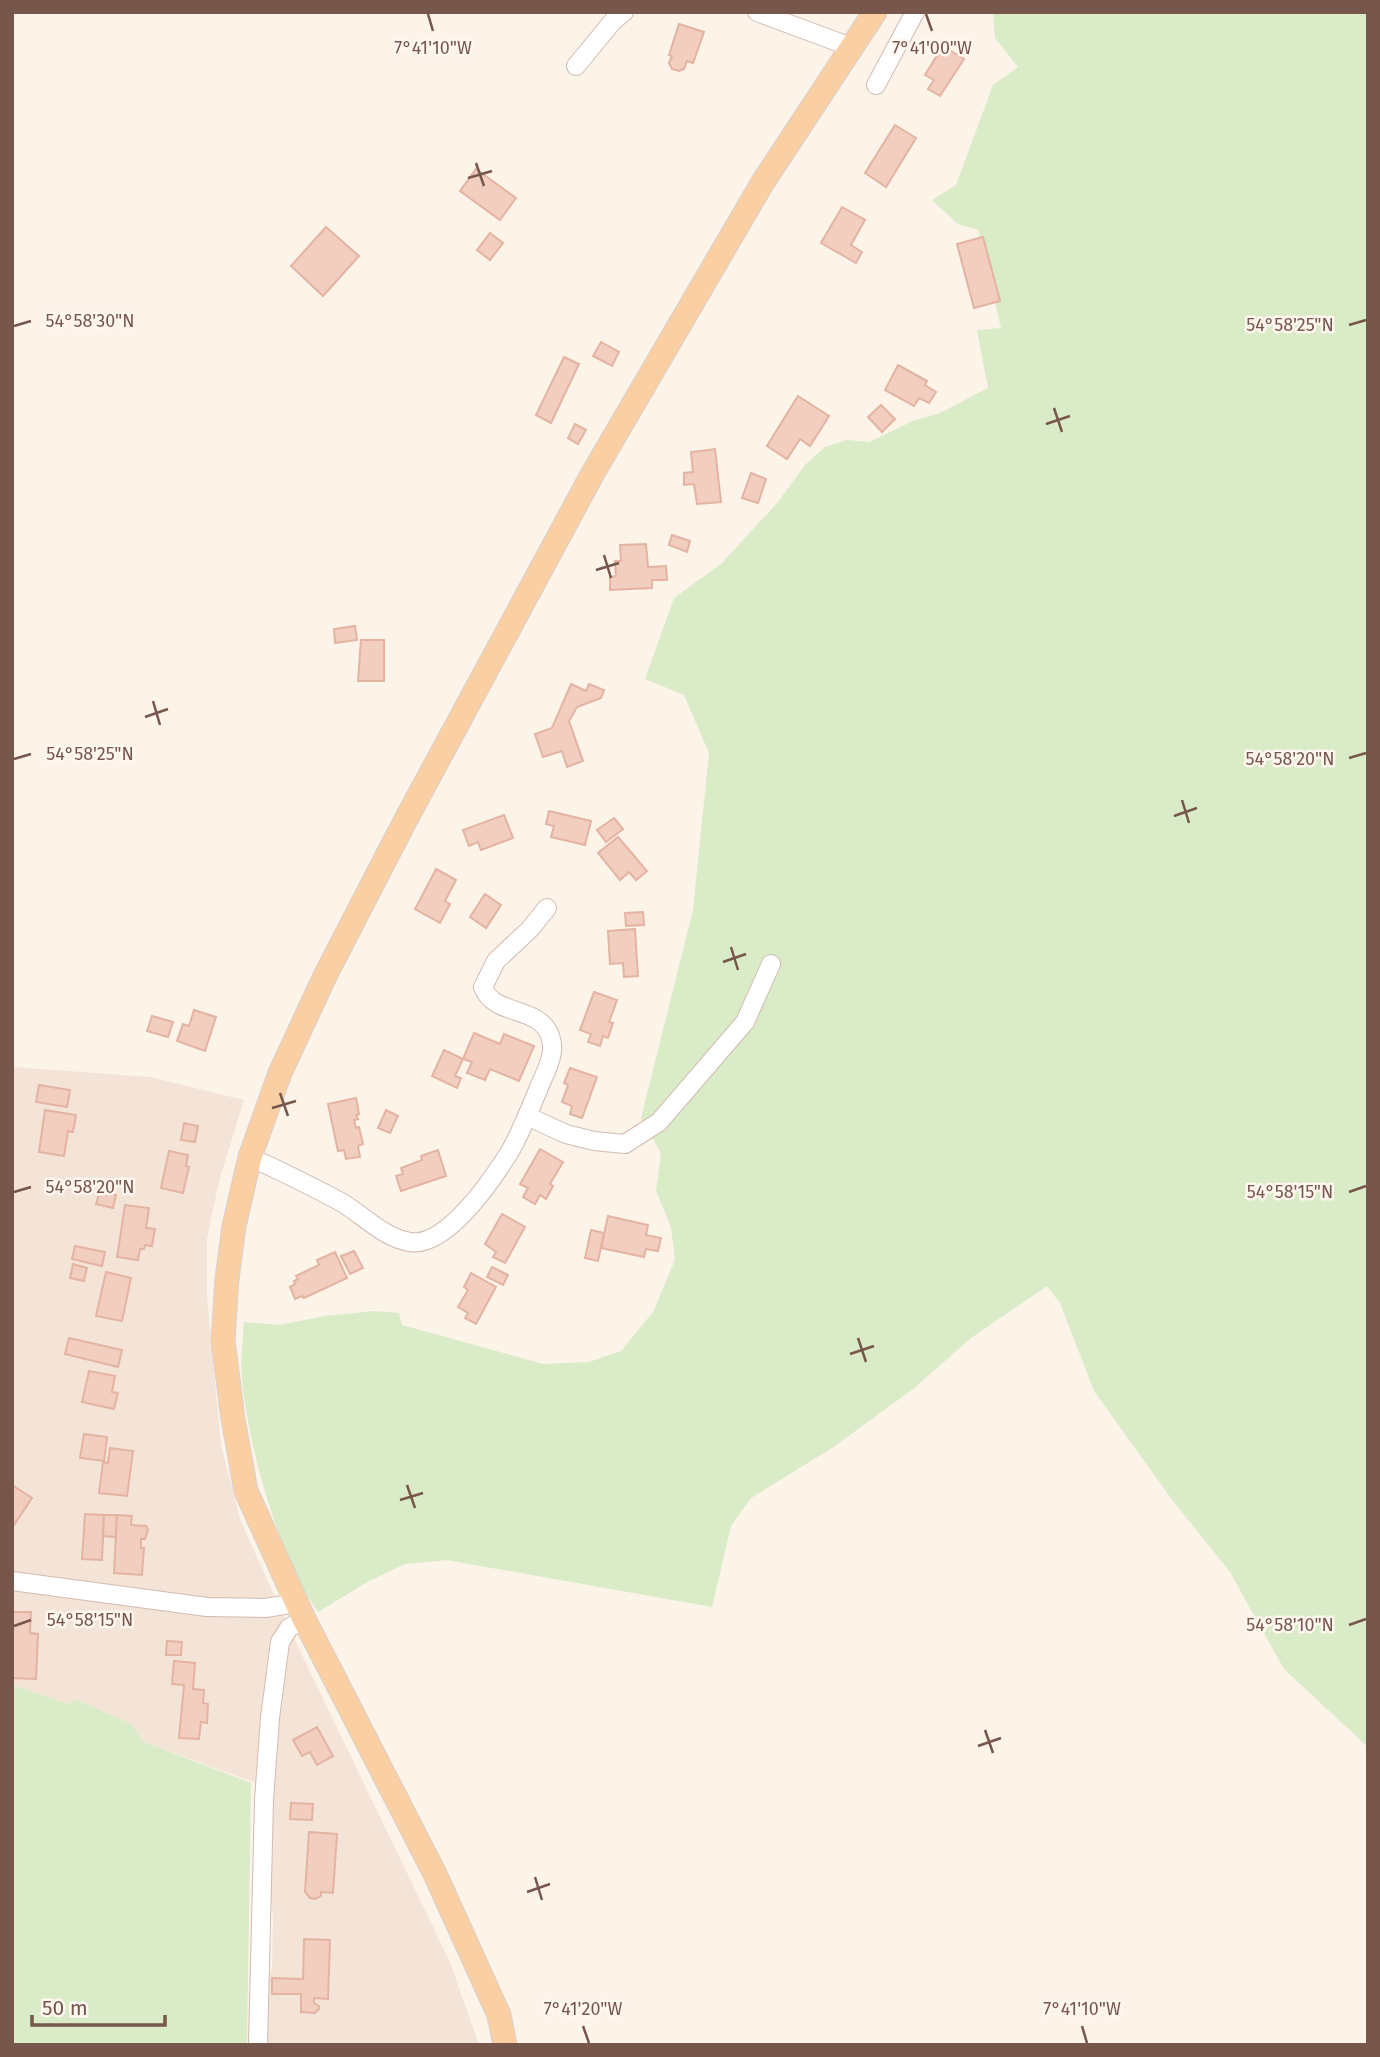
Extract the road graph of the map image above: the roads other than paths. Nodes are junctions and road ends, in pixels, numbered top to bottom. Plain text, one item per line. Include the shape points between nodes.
1 (624, 12) edge
2 (757, 12) edge
3 (875, 12) edge
4 (915, 12) edge
5 (851, 47) junction
6 (576, 66) dead end
7 (876, 85) dead end
8 (547, 908) dead end
9 (771, 964) dead end
10 (527, 1116) junction
11 (250, 1157) junction
12 (12, 1581) edge
13 (300, 1611) junction
14 (258, 2045) edge
15 (505, 2045) edge

1 - 6 street
2 - 5 street
3 - 5 main road
4 - 7 street
5 - 11 main road via 762,182 567,517 325,976 280,1073
8 - 10 street via 496,961 483,987 492,1002 538,1020 552,1041 552,1055
9 - 10 street via 745,1022 659,1122 625,1144 566,1134
10 - 11 street via 509,1152 477,1197 440,1235 427,1241 391,1236 344,1204
11 - 13 main road via 234,1226 223,1340 246,1492
12 - 13 street via 207,1607
13 - 14 street via 280,1642 270,1718
13 - 15 main road via 435,1874 499,2015

